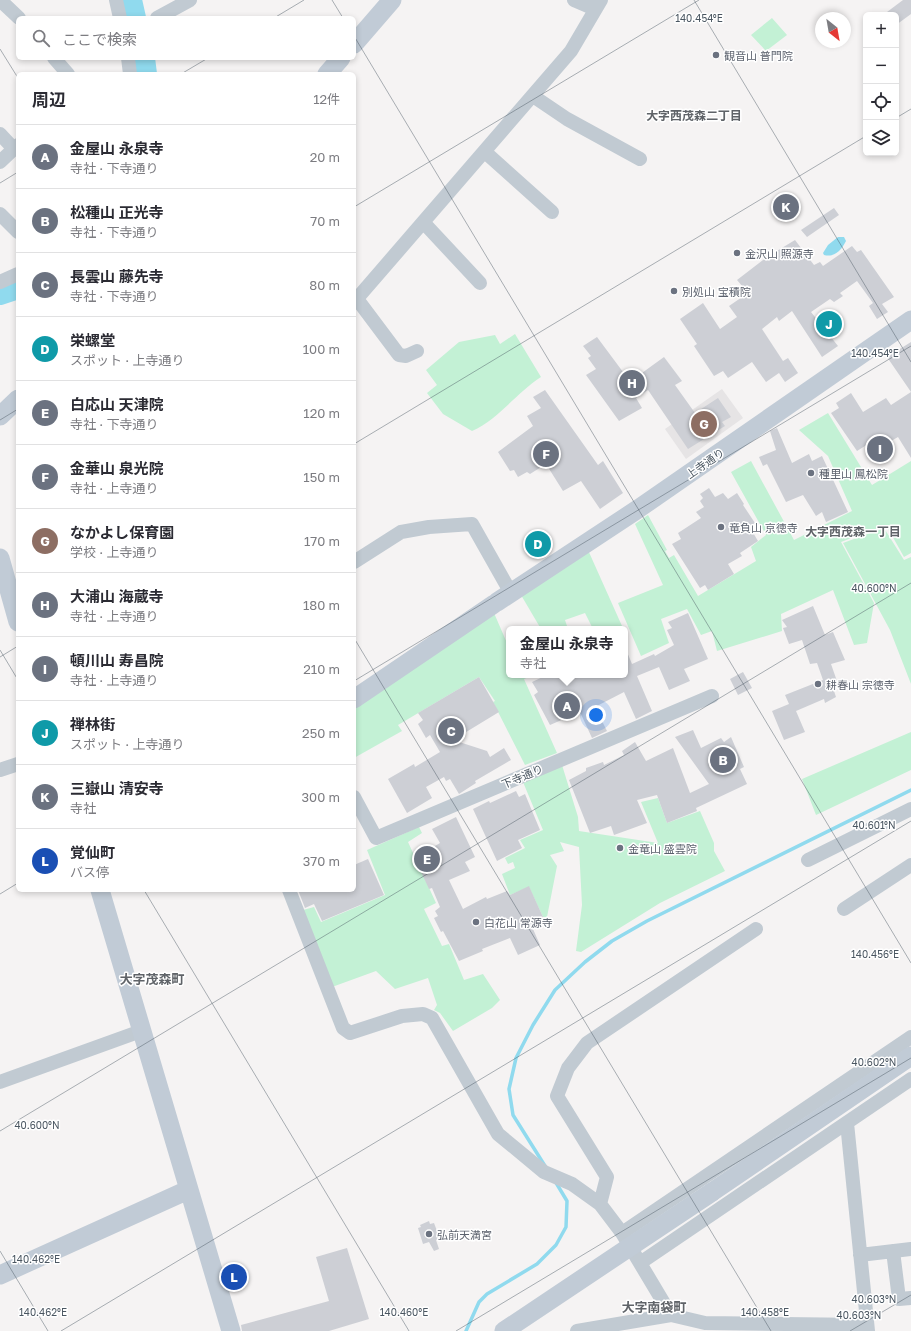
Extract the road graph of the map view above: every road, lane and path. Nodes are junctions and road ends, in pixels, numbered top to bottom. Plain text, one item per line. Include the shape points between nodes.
1 (0, 0) edge
2 (116, 0) edge
3 (190, 0) edge
4 (392, 0) edge
5 (574, 0) edge
6 (598, 4) edge
7 (16, 16) edge
8 (120, 16) edge
9 (161, 16) edge
10 (356, 42) edge
11 (56, 60) edge
12 (128, 60) edge
13 (339, 60) edge
14 (66, 72) edge
15 (130, 72) edge
16 (329, 72) edge
17 (533, 96) junction
18 (0, 134) edge
19 (16, 147) edge
20 (485, 152) junction
21 (640, 159) dead end
22 (0, 162) edge
23 (552, 212) dead end
24 (0, 214) edge
25 (424, 223) junction
26 (16, 230) edge
27 (16, 275) edge
28 (0, 282) edge
29 (480, 283) dead end
30 (356, 299) edge
31 (356, 301) edge
32 (911, 320) edge
33 (417, 351) dead end
34 (16, 402) edge
35 (0, 416) edge
36 (0, 558) edge
37 (356, 561) edge
38 (501, 600) junction
39 (16, 615) edge
40 (712, 696) dead end
41 (356, 698) edge
42 (16, 765) edge
43 (0, 770) edge
44 (356, 801) edge
45 (911, 809) edge
46 (808, 860) dead end
47 (911, 865) edge
48 (101, 892) edge
49 (290, 892) edge
50 (844, 909) dead end
51 (756, 929) dead end
52 (142, 1031) junction
53 (911, 1037) edge
54 (911, 1056) edge
55 (911, 1079) edge
56 (0, 1082) edge
57 (847, 1122) junction
58 (188, 1190) junction
59 (600, 1204) junction
60 (622, 1233) junction
61 (911, 1249) edge
62 (893, 1251) junction
63 (860, 1254) junction
64 (640, 1263) junction
65 (0, 1275) edge
66 (911, 1298) edge
67 (671, 1315) junction
68 (868, 1328) edge
69 (231, 1331) edge
70 (504, 1331) edge
71 (577, 1331) edge

1 - 7 street
2 - 8 street
3 - 9 street
4 - 10 street
5 - 6 street
6 - 17 street via 571,51
11 - 14 street
12 - 15 street
13 - 16 street
17 - 20 street
17 - 21 street via 567,119
18 - 19 street
19 - 22 street
20 - 23 street
20 - 25 street
24 - 26 street
25 - 29 street
25 - 30 street
27 - 28 street
31 - 33 street via 398,356 406,356
32 - 38 street, 上寺通り via 638,509
34 - 35 street
36 - 39 street
37 - 38 street via 401,532 472,524
38 - 41 street, 上寺通り
40 - 44 street, 下寺通り via 376,838
42 - 43 street
45 - 46 street
47 - 50 street
48 - 52 street
49 - 59 street via 343,1028 350,1033 402,1016 423,1014 432,1018 498,1134 544,1172 572,1184
51 - 59 street via 587,1043 568,1068 557,1096 607,1177
52 - 56 street
52 - 58 street
53 - 60 street
54 - 70 street, bridge
55 - 57 street
57 - 63 street
57 - 64 street
58 - 65 street
58 - 69 street
59 - 60 street
60 - 64 street
61 - 62 street
62 - 63 street
62 - 66 street via 899,1299
63 - 68 street
64 - 67 street
67 - 68 street via 705,1323
67 - 71 street

